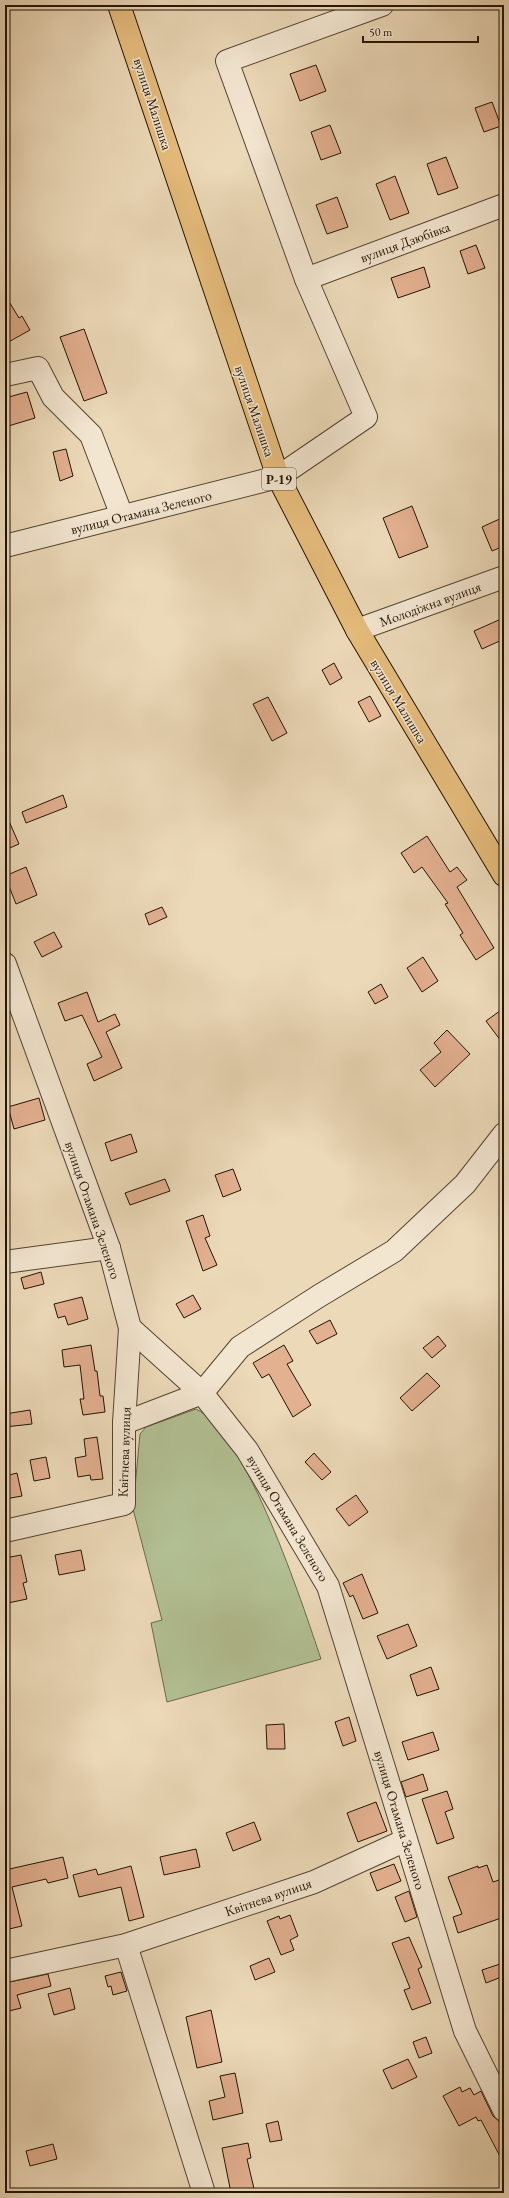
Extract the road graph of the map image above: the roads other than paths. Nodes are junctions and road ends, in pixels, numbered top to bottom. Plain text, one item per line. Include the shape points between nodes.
1 (119, 5) edge
2 (382, 5) edge
3 (504, 205) edge
4 (306, 279) junction
5 (5, 373) edge
6 (278, 477) junction
7 (122, 516) junction
8 (5, 546) edge
9 (504, 577) edge
10 (357, 630) junction
11 (504, 874) edge
12 (5, 964) edge
13 (504, 1134) edge
14 (109, 1248) junction
15 (5, 1262) edge
16 (130, 1328) junction
17 (202, 1393) junction
18 (124, 1423) junction
19 (5, 1531) edge
20 (406, 1840) junction
21 (126, 1945) junction
22 (5, 1971) edge
23 (504, 2110) edge
24 (204, 2193) edge

1 - 6 main road, вулиця Малишка / Р-19
2 - 4 street via 227,61
3 - 4 street, вулиця Дзюбівка
4 - 6 street via 366,417
5 - 7 street via 38,368 53,397 91,436
6 - 7 street, вулиця Отамана Зеленого
6 - 10 main road, вулиця Малишка / Р-19
7 - 8 street, вулиця Отамана Зеленого
9 - 10 street, Молодіжна вулиця
10 - 11 main road, вулиця Малишка / Р-19
12 - 14 street, вулиця Отамана Зеленого
13 - 17 street via 465,1184 394,1251 240,1346
14 - 15 street
14 - 16 street, вулиця Отамана Зеленого
16 - 17 street, вулиця Отамана Зеленого
16 - 18 street, Квітнева вулиця
17 - 18 street
17 - 20 street, вулиця Отамана Зеленого via 247,1450 328,1586
18 - 19 street, Квітнева вулиця via 124,1504
20 - 21 street, Квітнева вулиця via 314,1882
20 - 23 street, вулиця Отамана Зеленого via 465,2032
21 - 22 street, Квітнева вулиця
21 - 24 street

